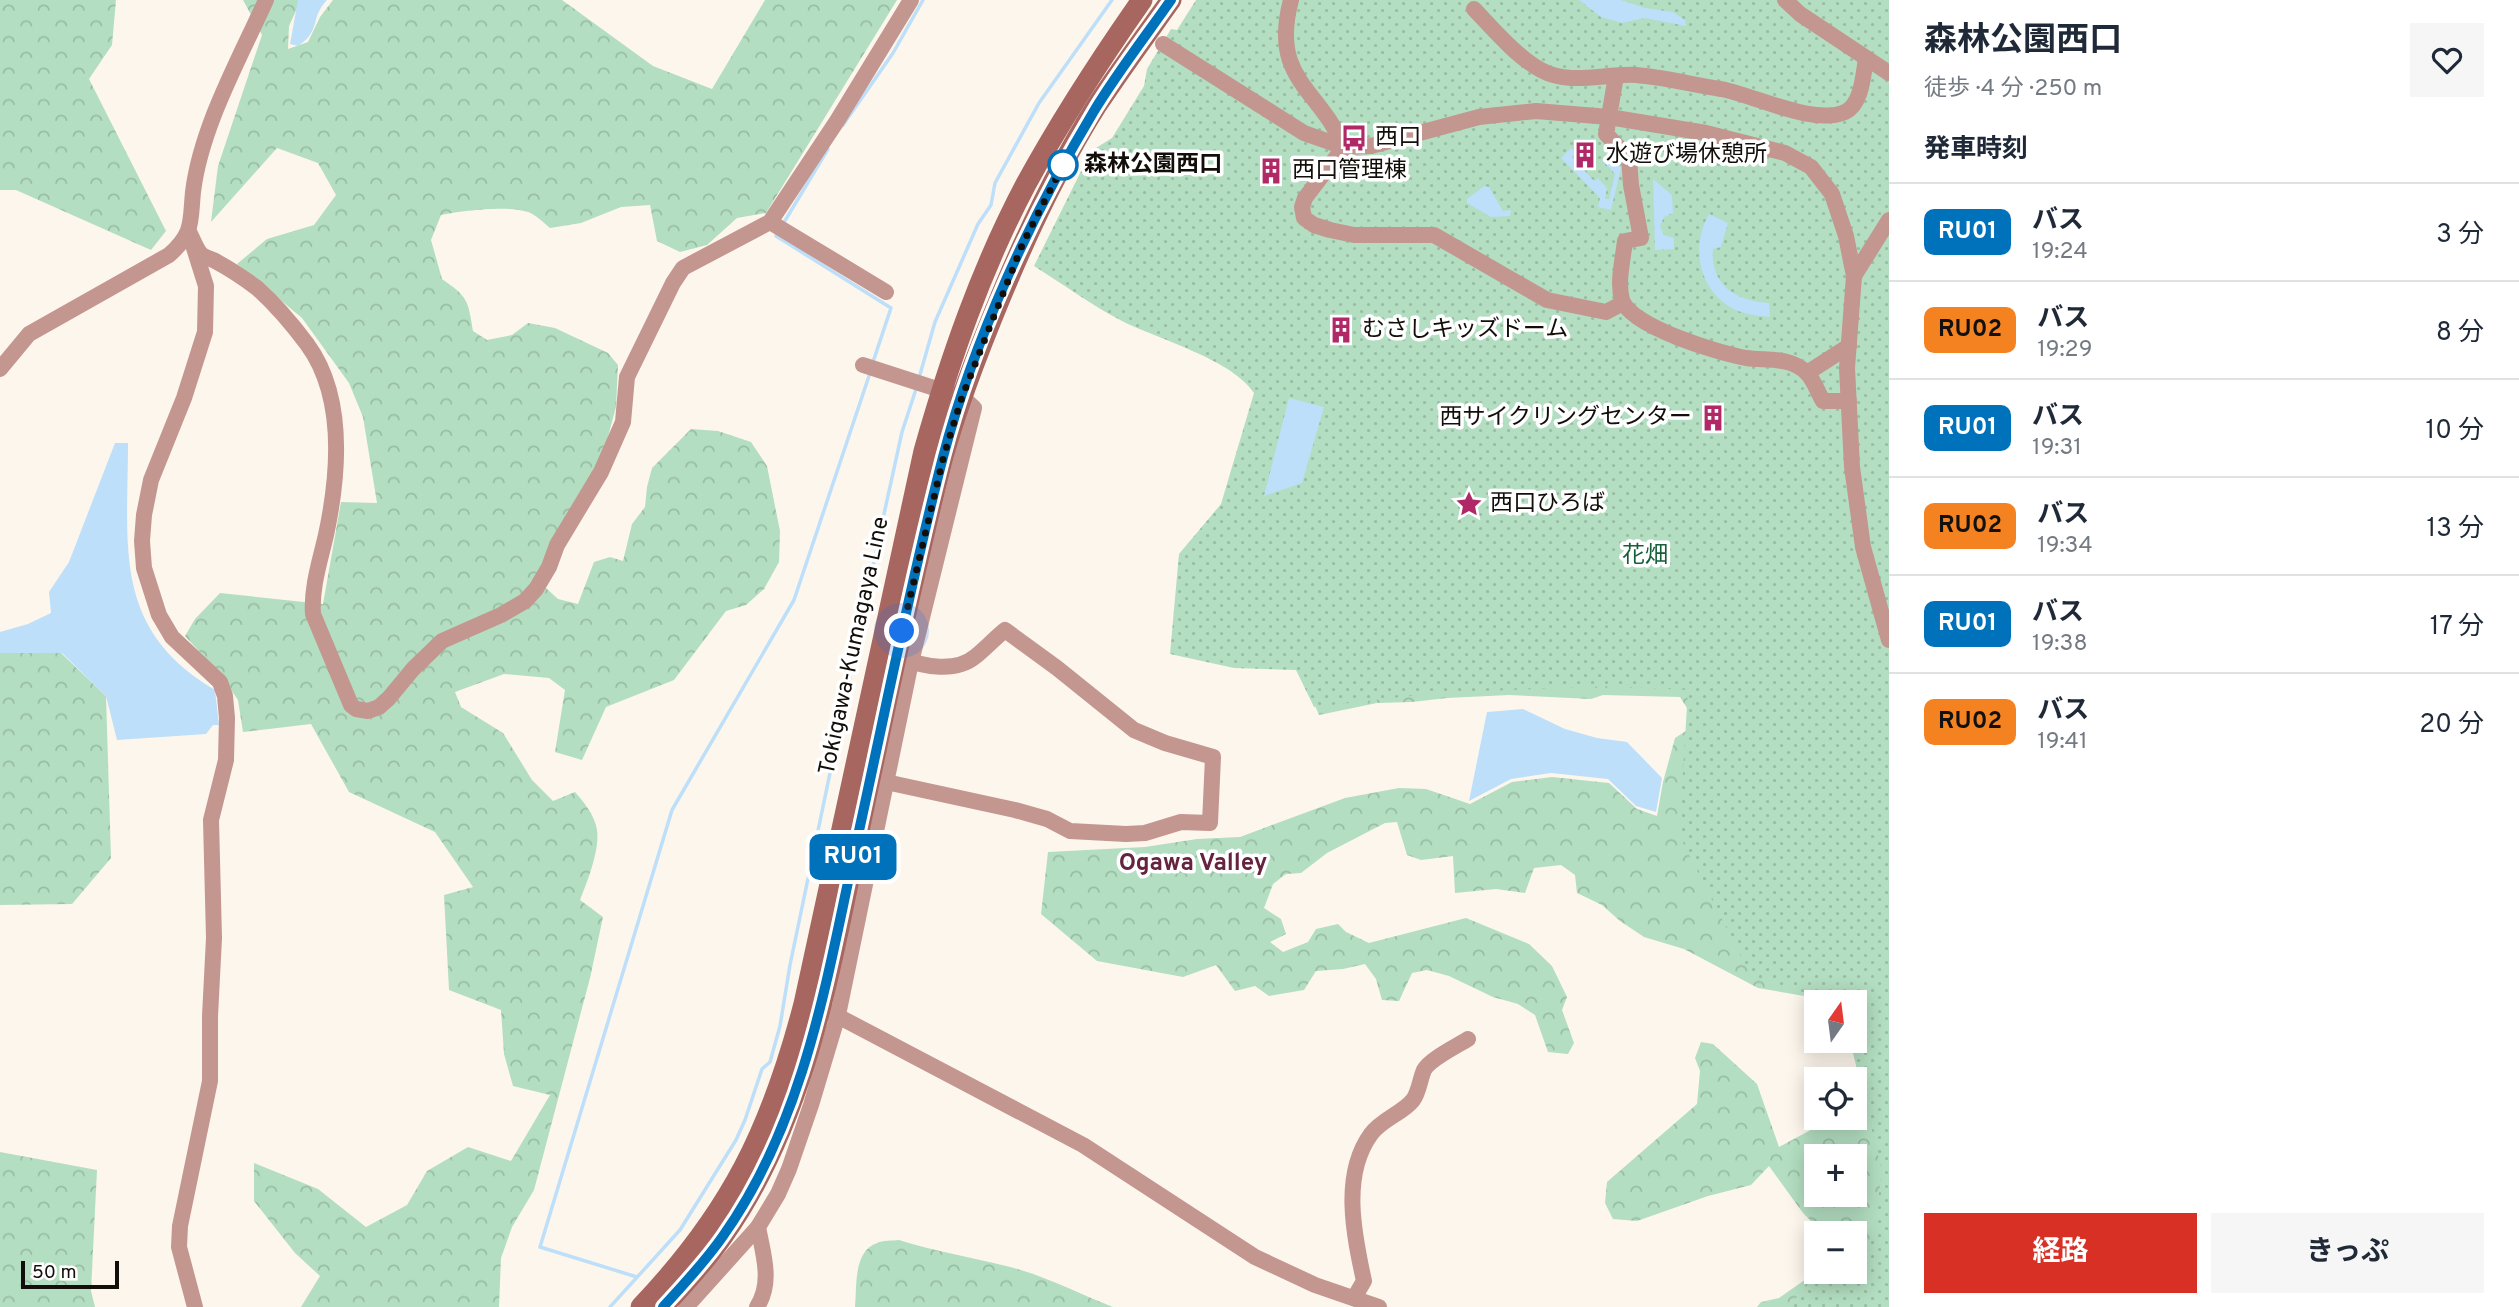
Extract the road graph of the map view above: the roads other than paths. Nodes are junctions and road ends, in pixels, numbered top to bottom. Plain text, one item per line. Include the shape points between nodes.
1 (265, 0) edge
2 (911, 0) edge
3 (1142, 0) edge
4 (1171, 0) edge
5 (1291, 0) edge
6 (1785, 0) edge
7 (1474, 9) dead end
8 (1163, 44) dead end
9 (1866, 59) junction
10 (1889, 73) edge
11 (1616, 76) junction
12 (1609, 117) junction
13 (1344, 148) junction
14 (1889, 220) edge
15 (770, 222) junction
16 (189, 232) junction
17 (1854, 276) junction
18 (886, 292) dead end
19 (1623, 303) junction
20 (1849, 345) junction
21 (863, 365) dead end
22 (0, 369) edge
23 (1807, 373) junction
24 (941, 390) junction
25 (962, 397) junction
26 (1849, 401) junction
27 (1889, 640) edge
28 (904, 659) junction
29 (886, 782) junction
30 (821, 1009) junction
31 (1468, 1039) dead end
32 (758, 1227) junction
33 (1354, 1298) junction
34 (195, 1307) edge
35 (641, 1307) edge
36 (663, 1307) edge
37 (686, 1307) edge
38 (757, 1307) edge
39 (1379, 1307) edge

1 - 16 street via 207,133
2 - 15 street
3 - 24 main road, Tokigawa-Kumagaya Line via 1076,97 1026,186 967,317
4 - 25 main road, Tokigawa-Kumagaya Line via 1096,108 1048,193 1023,243
5 - 13 street via 1285,37 1292,68 1335,127
6 - 9 street
7 - 11 street via 1542,71 1574,78
8 - 13 street via 1304,132
9 - 10 street
9 - 11 street via 1858,95 1849,110 1838,115 1816,115 1726,90 1636,75
11 - 12 street
12 - 13 street via 1536,111 1479,117 1371,146
12 - 17 street via 1706,133 1785,153 1811,167 1832,194
12 - 19 street via 1606,134 1629,158 1641,238 1625,241
13 - 19 street via 1305,198 1304,218 1314,225 1354,235 1434,235 1547,300 1606,312
14 - 17 street
15 - 16 street via 683,268 673,283 627,377 623,422 601,472 536,589 500,615 442,641 389,698 368,711 351,705 313,614 335,476 332,401 325,375 286,317 256,288 201,255
15 - 18 street
16 - 22 street via 169,255 29,334
16 - 34 street via 206,286 205,332 152,480 142,541 144,568 159,615 172,637 220,682 227,718 226,760 211,820 211,1081 179,1237
17 - 20 street
19 - 23 street via 1642,321 1694,345 1748,358 1777,359
20 - 23 street
20 - 26 street
21 - 24 street
23 - 26 street via 1823,401
24 - 25 street
24 - 30 main road, Tokigawa-Kumagaya Line via 924,451
25 - 28 main road, Tokigawa-Kumagaya Line via 944,455
26 - 27 street via 1863,547
28 - 29 street
28 - 29 street via 944,667 963,664 1004,630 1134,730 1213,757 1210,823 1181,822 1145,833 1070,831 1015,810
28 - 30 main road, Tokigawa-Kumagaya Line
29 - 30 street
30 - 32 street via 789,1169
30 - 33 street via 1083,1145 1255,1257
30 - 35 main road, Tokigawa-Kumagaya Line via 750,1160 708,1228
30 - 36 main road, Tokigawa-Kumagaya Line via 795,1095 765,1166 723,1236
31 - 33 street via 1426,1066 1412,1101 1380,1124 1363,1150 1356,1168 1353,1232 1364,1281
32 - 37 street
32 - 38 street via 767,1275
33 - 39 street

